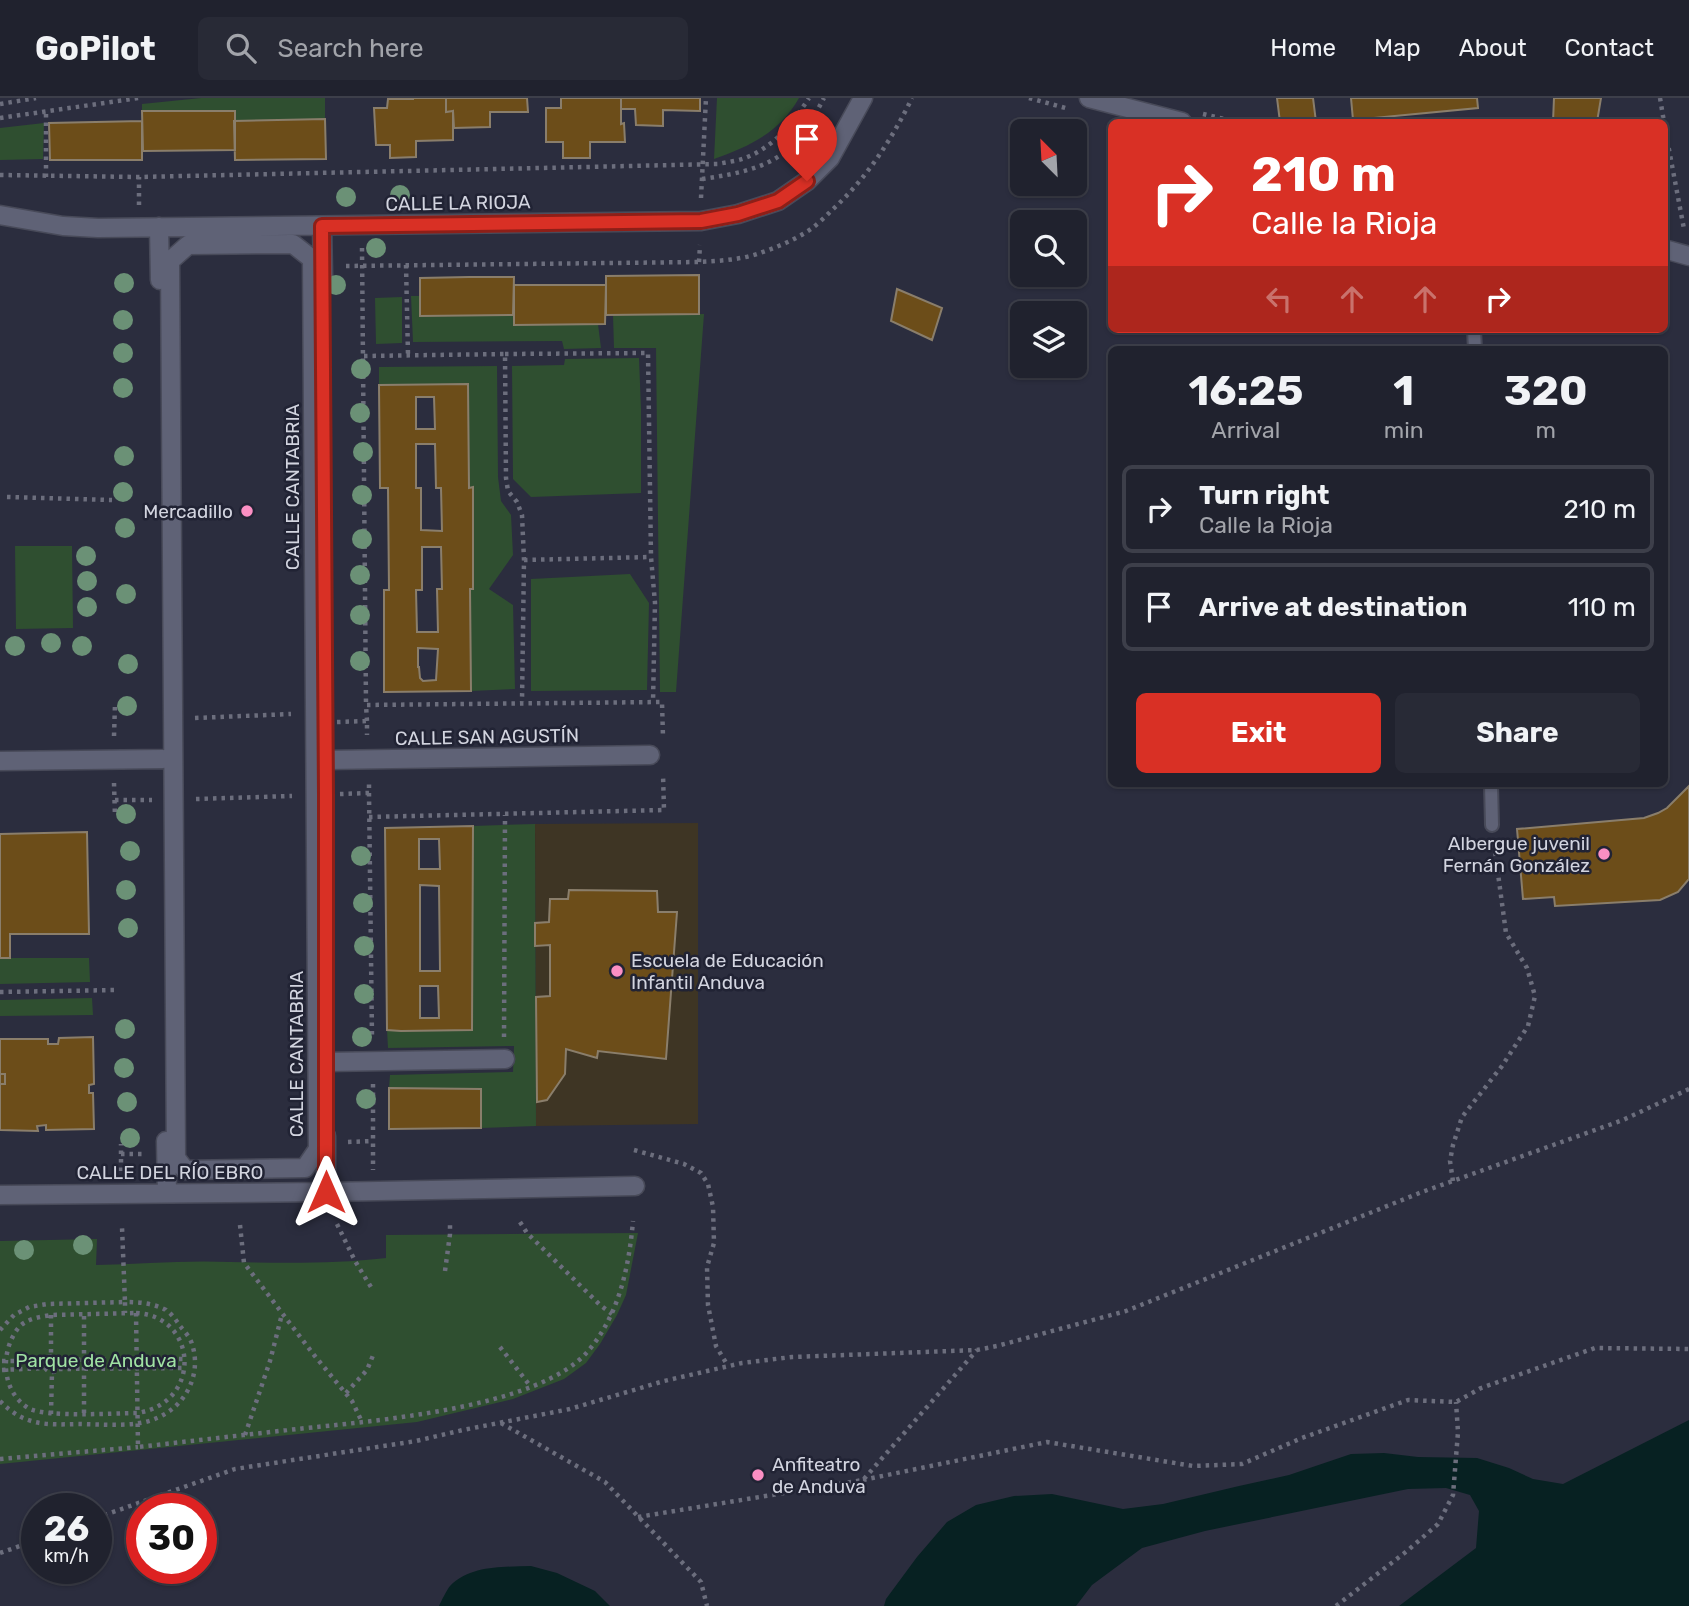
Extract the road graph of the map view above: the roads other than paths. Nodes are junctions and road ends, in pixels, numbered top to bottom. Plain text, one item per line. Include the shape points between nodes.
1 (863, 98) edge
2 (1089, 98) edge
3 (1170, 119) edge
4 (0, 215) edge
5 (322, 226) junction
6 (159, 227) junction
7 (1668, 250) edge
8 (1687, 255) edge
9 (650, 755) dead end
10 (163, 759) junction
11 (326, 760) junction
12 (0, 761) edge
13 (1490, 787) edge
14 (168, 800) junction
15 (1492, 825) road end
16 (505, 1059) road end
17 (327, 1062) junction
18 (635, 1186) dead end
19 (326, 1192) junction
20 (167, 1193) junction
21 (0, 1195) edge

1 - 5 street, CALLE LA RIOJA via 830,158 807,181 778,201 738,214 701,221
2 - 3 street
4 - 6 street, CALLE LA RIOJA via 63,226
5 - 6 street, CALLE LA RIOJA
5 - 11 street, CALLE CANTABRIA
6 - 10 street, CALLE CANTABRIA
7 - 8 street
9 - 11 street, CALLE SAN AGUSTÍN
10 - 12 street
10 - 14 street, CALLE CANTABRIA
11 - 17 street, CALLE CANTABRIA
13 - 15 lane
14 - 14 street, CALLE CANTABRIA via 173,719 170,261 188,245 293,244 312,259 318,1149 305,1168 185,1170 176,1158
14 - 20 street, CALLE CANTABRIA
16 - 17 street
17 - 19 street, CALLE CANTABRIA
18 - 19 street, CALLE DEL RÍO EBRO
19 - 20 street, CALLE DEL RÍO EBRO
20 - 21 street, CALLE DEL RÍO EBRO

